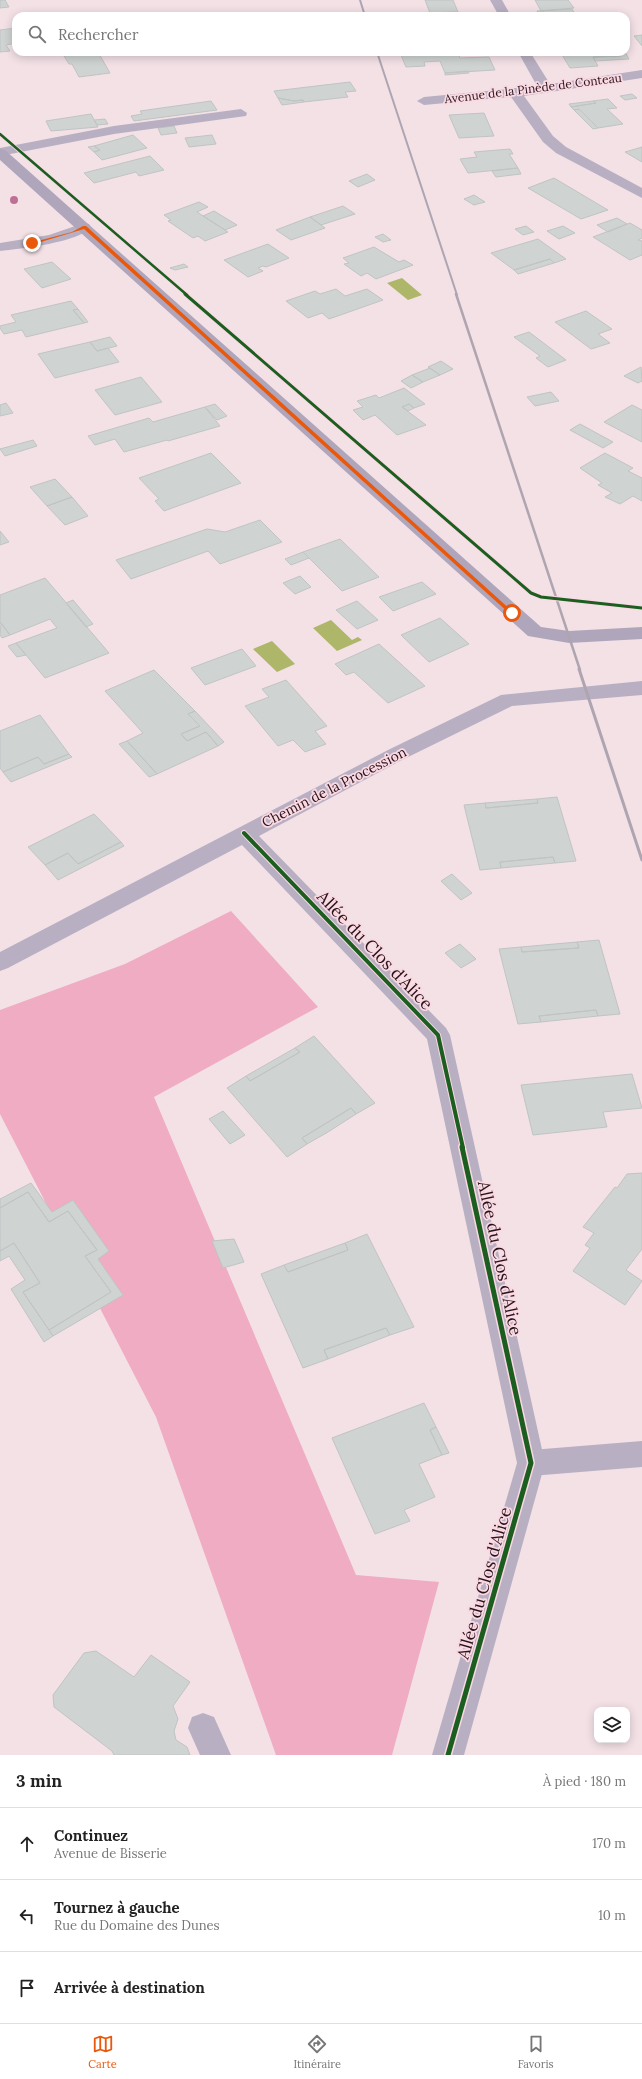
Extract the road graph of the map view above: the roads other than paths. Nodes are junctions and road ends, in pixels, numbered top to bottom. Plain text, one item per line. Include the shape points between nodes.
1 (496, 0) edge
2 (503, 12) edge
3 (526, 56) edge
4 (642, 74) edge
5 (546, 89) junction
6 (515, 93) junction
7 (424, 101) dead end
8 (241, 113) dead end
9 (0, 152) edge
10 (642, 194) edge
11 (84, 227) junction
12 (0, 247) edge
13 (642, 634) edge
14 (642, 688) edge
15 (244, 833) junction
16 (0, 962) edge
17 (642, 1454) edge
18 (531, 1463) junction
19 (203, 1728) dead end
20 (216, 1755) edge
21 (448, 1755) edge

1 - 2 street
3 - 5 street
4 - 5 street, Avenue de la Pinède de Conteau
5 - 6 street, Avenue de la Pinède de Conteau
6 - 7 street, Avenue de la Pinède de Conteau
6 - 10 street via 548,139 573,157
8 - 9 lane via 114,130
9 - 11 street
11 - 12 street via 32,243
11 - 13 street via 535,632 569,637
14 - 15 street, Chemin de la Procession via 508,700
15 - 16 street, Chemin de la Procession
15 - 18 street, Allée du Clos d'Alice via 438,1036
17 - 18 lane
18 - 21 street, Allée du Clos d'Alice
19 - 20 lane

